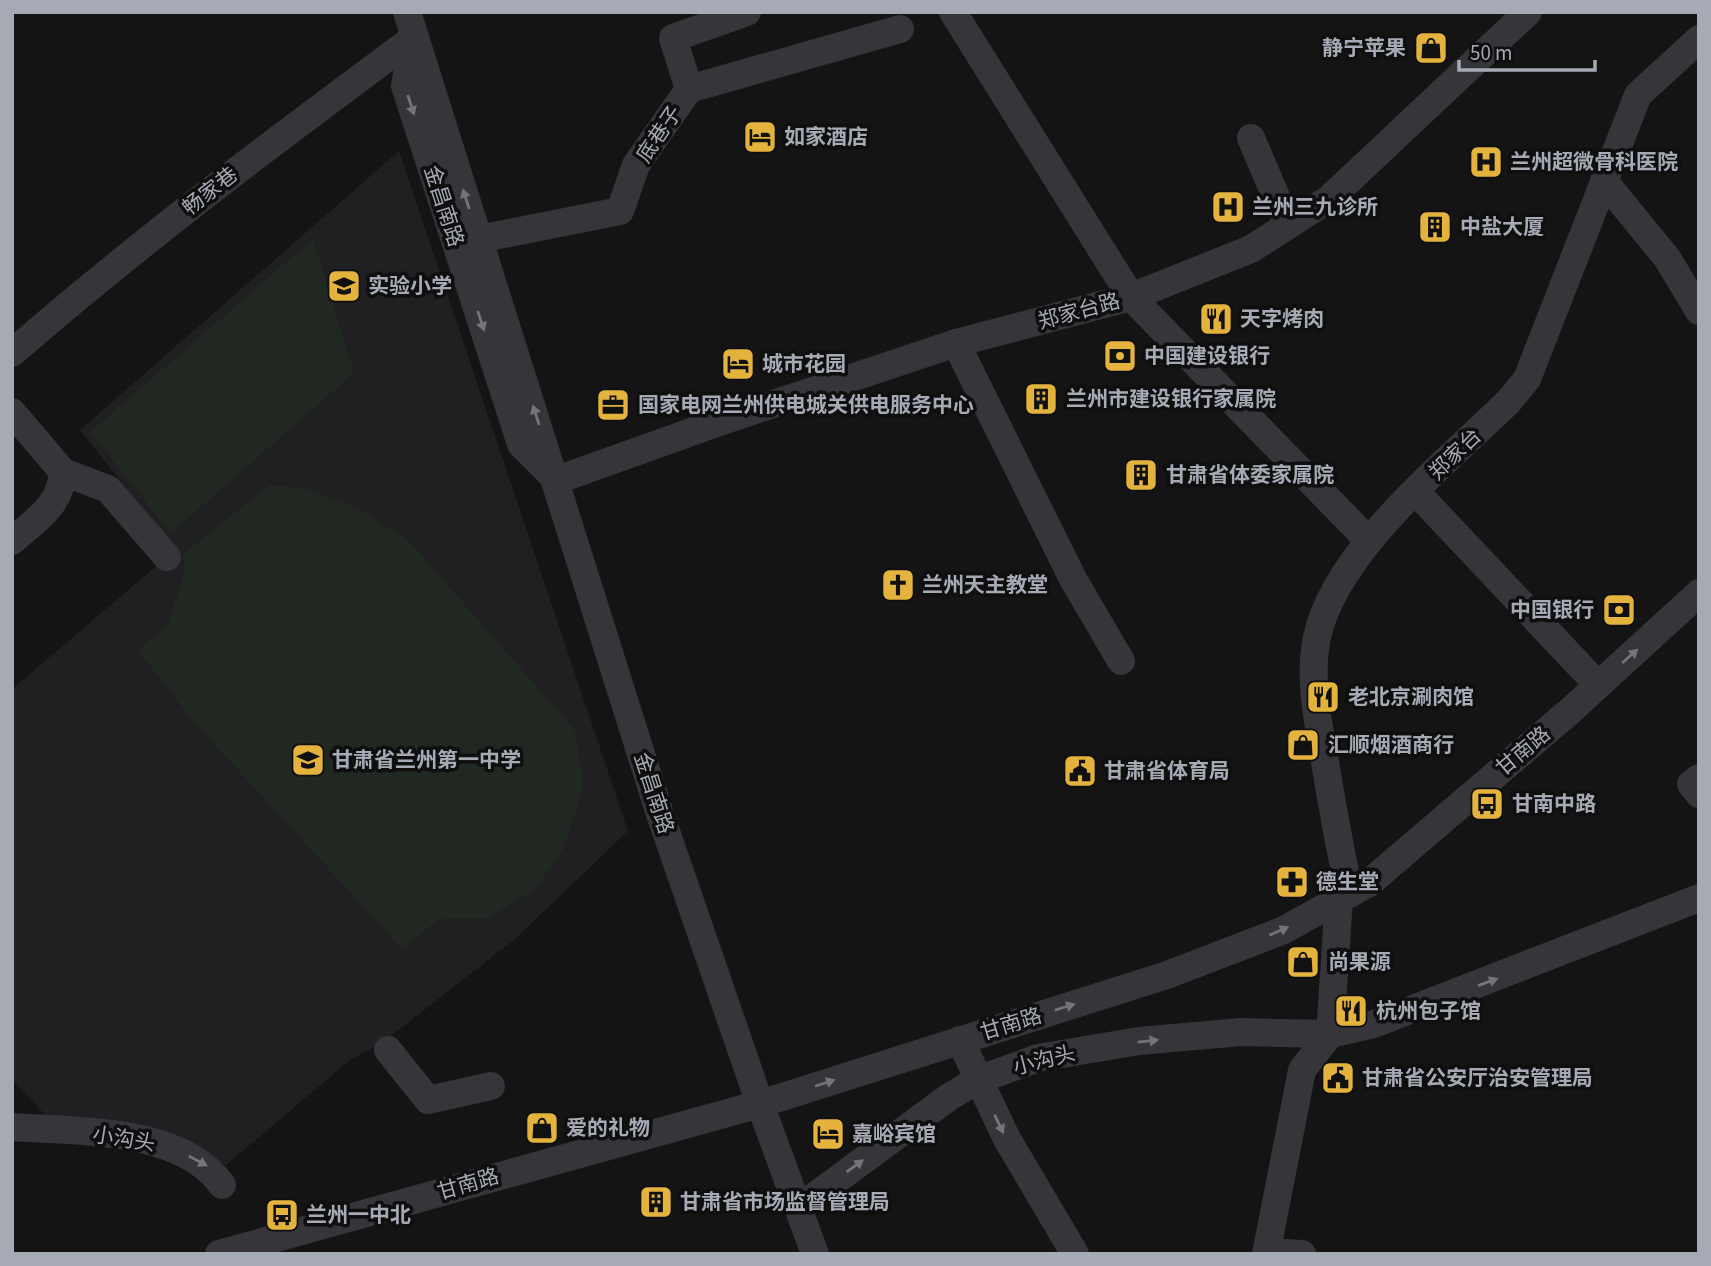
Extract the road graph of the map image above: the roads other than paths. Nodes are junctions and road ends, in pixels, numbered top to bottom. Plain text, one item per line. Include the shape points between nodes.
1 (747, 12) edge
2 (953, 12) edge
3 (1528, 12) edge
4 (410, 25) edge
5 (901, 29) dead end
6 (1699, 38) edge
7 (689, 89) junction
8 (1251, 138) dead end
9 (1604, 181) junction
10 (1288, 225) junction
11 (479, 239) junction
12 (1131, 298) junction
13 (1699, 311) edge
14 (956, 343) junction
15 (12, 353) edge
16 (12, 412) edge
17 (63, 472) junction
18 (557, 480) junction
19 (1416, 492) junction
20 (1368, 540) junction
21 (12, 541) edge
22 (167, 557) dead end
23 (1699, 593) edge
24 (1121, 661) dead end
25 (1598, 685) junction
26 (1699, 778) edge
27 (1699, 794) edge
28 (1344, 896) junction
29 (1699, 898) edge
30 (1330, 1034) junction
31 (960, 1040) junction
32 (388, 1051) dead end
33 (978, 1080) junction
34 (491, 1086) dead end
35 (760, 1104) junction
36 (12, 1127) edge
37 (222, 1185) dead end
38 (800, 1207) junction
39 (269, 1247) edge
40 (1267, 1253) edge
41 (219, 1254) edge
42 (798, 1254) edge
43 (815, 1254) edge
44 (1075, 1254) edge
45 (1301, 1254) edge

1 - 7 street via 673,38
2 - 12 street
3 - 10 street, 郑家台路 via 1329,199
11 -> 4 street, 金昌南路
4 - 15 street, 畅家巷
4 -> 18 street, 金昌南路 via 405,86 521,444
5 - 7 street, 底巷子
6 - 9 street, 郑家台 via 1639,95
7 - 11 street, 底巷子 via 636,166 620,211
8 - 10 street
9 - 13 street via 1667,257
9 - 19 street, 郑家台 via 1527,379
10 - 12 street, 郑家台路 via 1251,249
18 -> 11 street, 金昌南路
12 - 14 street, 郑家台路
12 - 20 street
14 - 18 street, 郑家台路
14 - 24 street via 1073,579
16 - 17 street
17 - 21 street via 62,491 53,505
17 - 22 street via 108,489
18 - 35 street, 金昌南路 via 659,811
19 - 20 street, 郑家台
19 - 25 street
20 - 28 street, 郑家台 via 1334,594 1317,636 1314,674
25 -> 23 street, 甘南路
25 - 28 street, 甘南路 via 1380,874
26 - 27 street via 1691,784
28 - 30 street, 郑家台
31 -> 28 street, 甘南路 via 1167,975 1282,931
30 -> 29 street, 小沟头 via 1387,1019
33 -> 30 street, 小沟头 via 1038,1058 1139,1041 1241,1032
30 - 40 street via 1302,1070
31 - 33 street
35 -> 31 street, 甘南路
32 - 34 street via 428,1100
38 -> 33 street, 小沟头
33 -> 44 street via 1032,1186
35 - 38 street, 金昌南路
35 - 39 street, 甘南路
35 - 42 street, 金昌南路 via 767,1166
36 -> 37 street, 小沟头 via 156,1142 211,1168
38 - 43 street, 金昌南路
39 - 41 street, 甘南路
40 - 45 street

